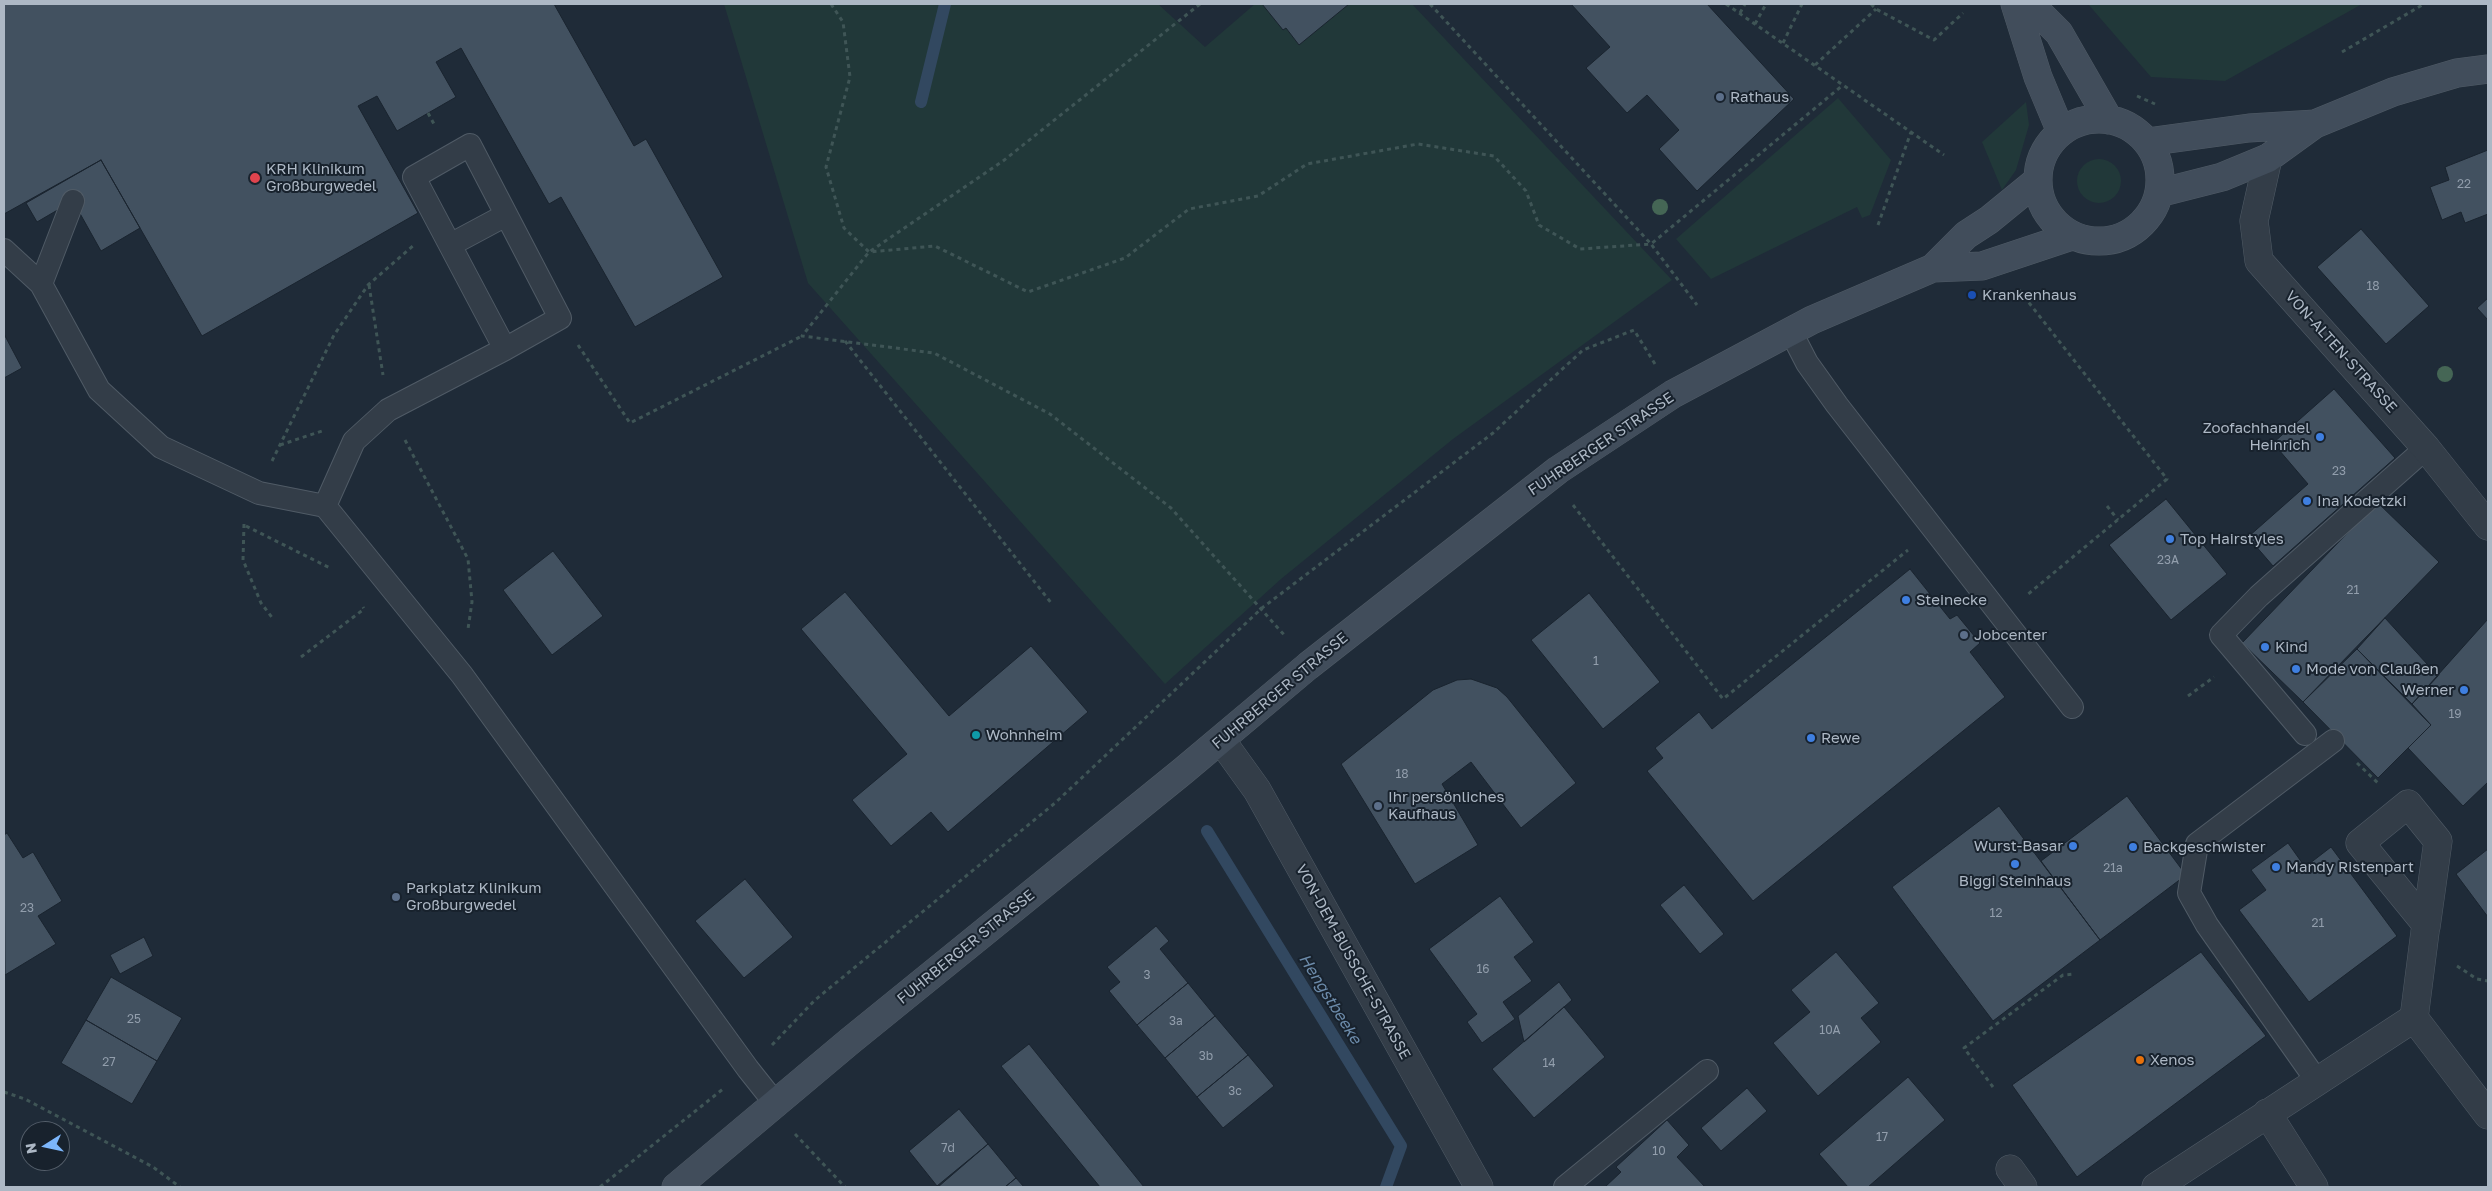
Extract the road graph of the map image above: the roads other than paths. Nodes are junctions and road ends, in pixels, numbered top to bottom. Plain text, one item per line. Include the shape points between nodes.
1 (2015, 4) edge
2 (2030, 4) edge
3 (2488, 69) edge
4 (2109, 120) junction
5 (2315, 124) junction
6 (2061, 132) junction
7 (2147, 142) junction
8 (2268, 158) junction
9 (2038, 180) junction
10 (2159, 193) junction
11 (73, 201) dead end
12 (506, 215) junction
13 (2072, 236) junction
14 (450, 245) junction
15 (4, 250) edge
16 (1932, 268) junction
17 (41, 284) junction
18 (1791, 332) junction
19 (505, 349) junction
20 (2426, 448) junction
21 (325, 506) junction
22 (2488, 526) edge
23 (2072, 706) dead end
24 (2305, 734) dead end
25 (1221, 740) junction
26 (2333, 741) road end
27 (2426, 927) junction
28 (2414, 1018) junction
29 (1708, 1070) dead end
30 (2317, 1081) junction
31 (775, 1103) junction
32 (2267, 1113) junction
33 (2488, 1115) edge
34 (676, 1187) edge
35 (1479, 1187) edge
36 (1565, 1187) edge
37 (2156, 1187) edge
38 (2314, 1187) edge

1 - 6 main road via 2035,70
2 - 4 main road via 2059,34
3 - 5 main road via 2457,73 2393,92
4 - 6 main road via 2084,121
4 - 7 main road via 2123,124
5 - 7 main road via 2248,128
5 - 8 main road
6 - 9 main road via 2040,162
7 - 10 main road via 2156,157
8 - 10 main road via 2222,177
8 - 20 street, VON-ALTEN-STRASSE via 2254,221 2258,261
9 - 13 main road via 2040,197 2047,213
9 - 16 main road, FUHRBERGER STRASSE via 1966,235
10 - 13 main road via 2153,210 2141,225 2126,235 2109,241 2090,241
11 - 17 lane
12 - 14 lane
12 - 14 lane via 470,145 414,177
12 - 19 lane via 560,318
13 - 16 main road, FUHRBERGER STRASSE via 1982,266
14 - 19 lane
15 - 17 lane
16 - 18 main road, FUHRBERGER STRASSE
17 - 21 lane via 100,390 161,448 259,493
18 - 23 lane via 1807,363 1837,405
18 - 25 main road, FUHRBERGER STRASSE via 1673,394 1558,470 1308,666
19 - 21 lane via 388,410 354,442
20 - 22 street, VON-ALTEN-STRASSE
20 - 24 lane via 2259,596 2220,635
21 - 31 lane via 462,675
25 - 31 main road, FUHRBERGER STRASSE
25 - 35 street, VON-DEM-BUSSCHE-STRASSE via 1257,790
26 - 30 lane via 2197,844 2189,893 2207,925
27 - 27 street via 2360,843 2408,804 2438,841
27 - 28 street
28 - 30 street
28 - 33 street
29 - 36 lane
30 - 32 street
31 - 34 main road, FUHRBERGER STRASSE
32 - 37 street
32 - 38 street

